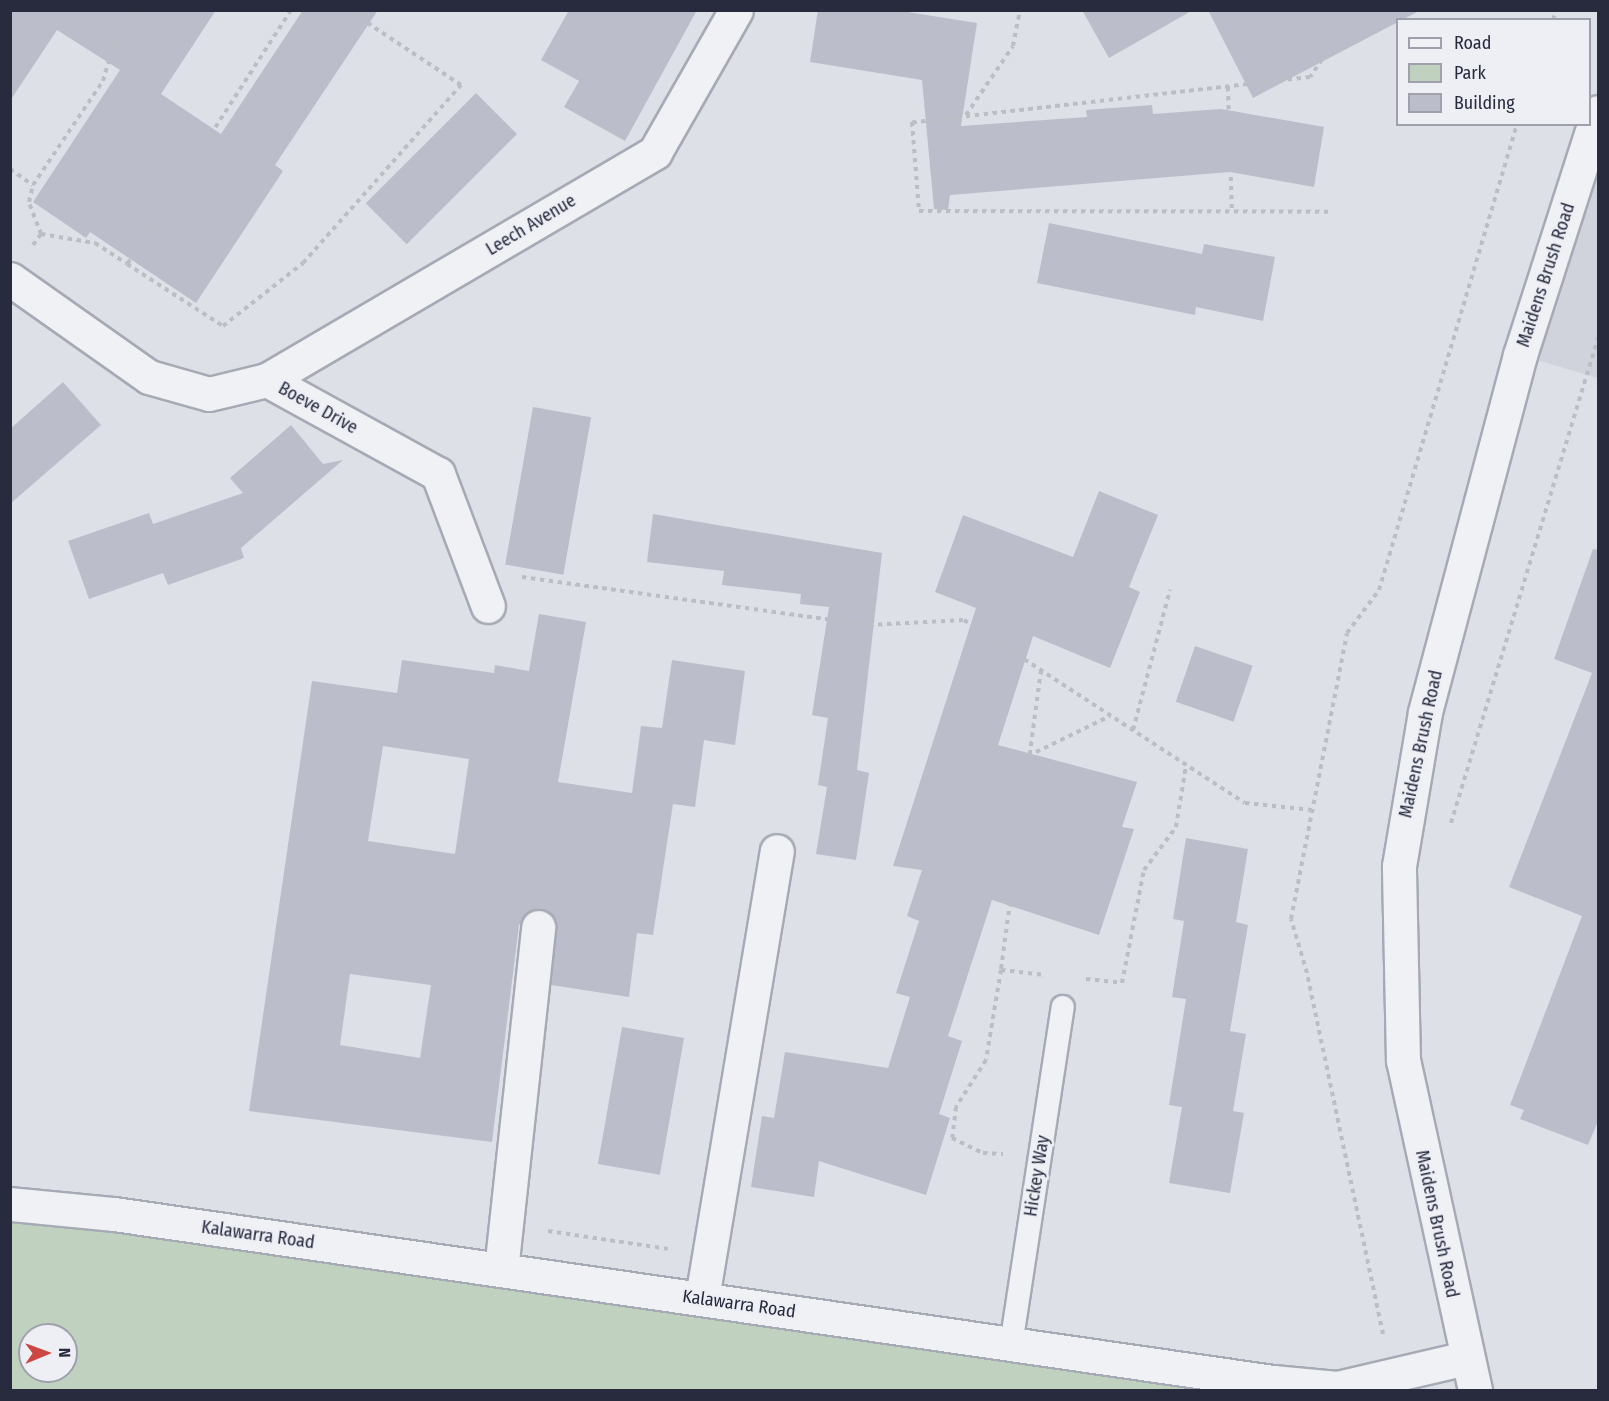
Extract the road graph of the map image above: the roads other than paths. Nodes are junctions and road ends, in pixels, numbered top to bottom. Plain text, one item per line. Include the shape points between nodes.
1 (736, 10) edge
2 (1599, 112) edge
3 (10, 279) edge
4 (267, 380) junction
5 (488, 606) dead end
6 (777, 851) dead end
7 (538, 927) dead end
8 (1063, 1007) dead end
9 (10, 1204) edge
10 (501, 1270) junction
11 (702, 1298) junction
12 (1011, 1345) junction
13 (1466, 1358) junction
14 (1337, 1389) edge
15 (1475, 1390) edge

1 - 4 street, Leech Avenue via 655,152
2 - 13 street, Maidens Brush Road via 1520,355 1425,712 1399,866 1402,1061
3 - 4 street, Boeve Drive via 149,377 209,394
4 - 5 street, Boeve Drive via 438,474
6 - 11 street
7 - 10 street
8 - 12 lane, Hickey Way
9 - 10 street, Kalawarra Road
10 - 11 street, Kalawarra Road
11 - 12 street, Kalawarra Road
12 - 14 street, Kalawarra Road
13 - 14 street, Kalawarra Road
13 - 15 street, Maidens Brush Road

